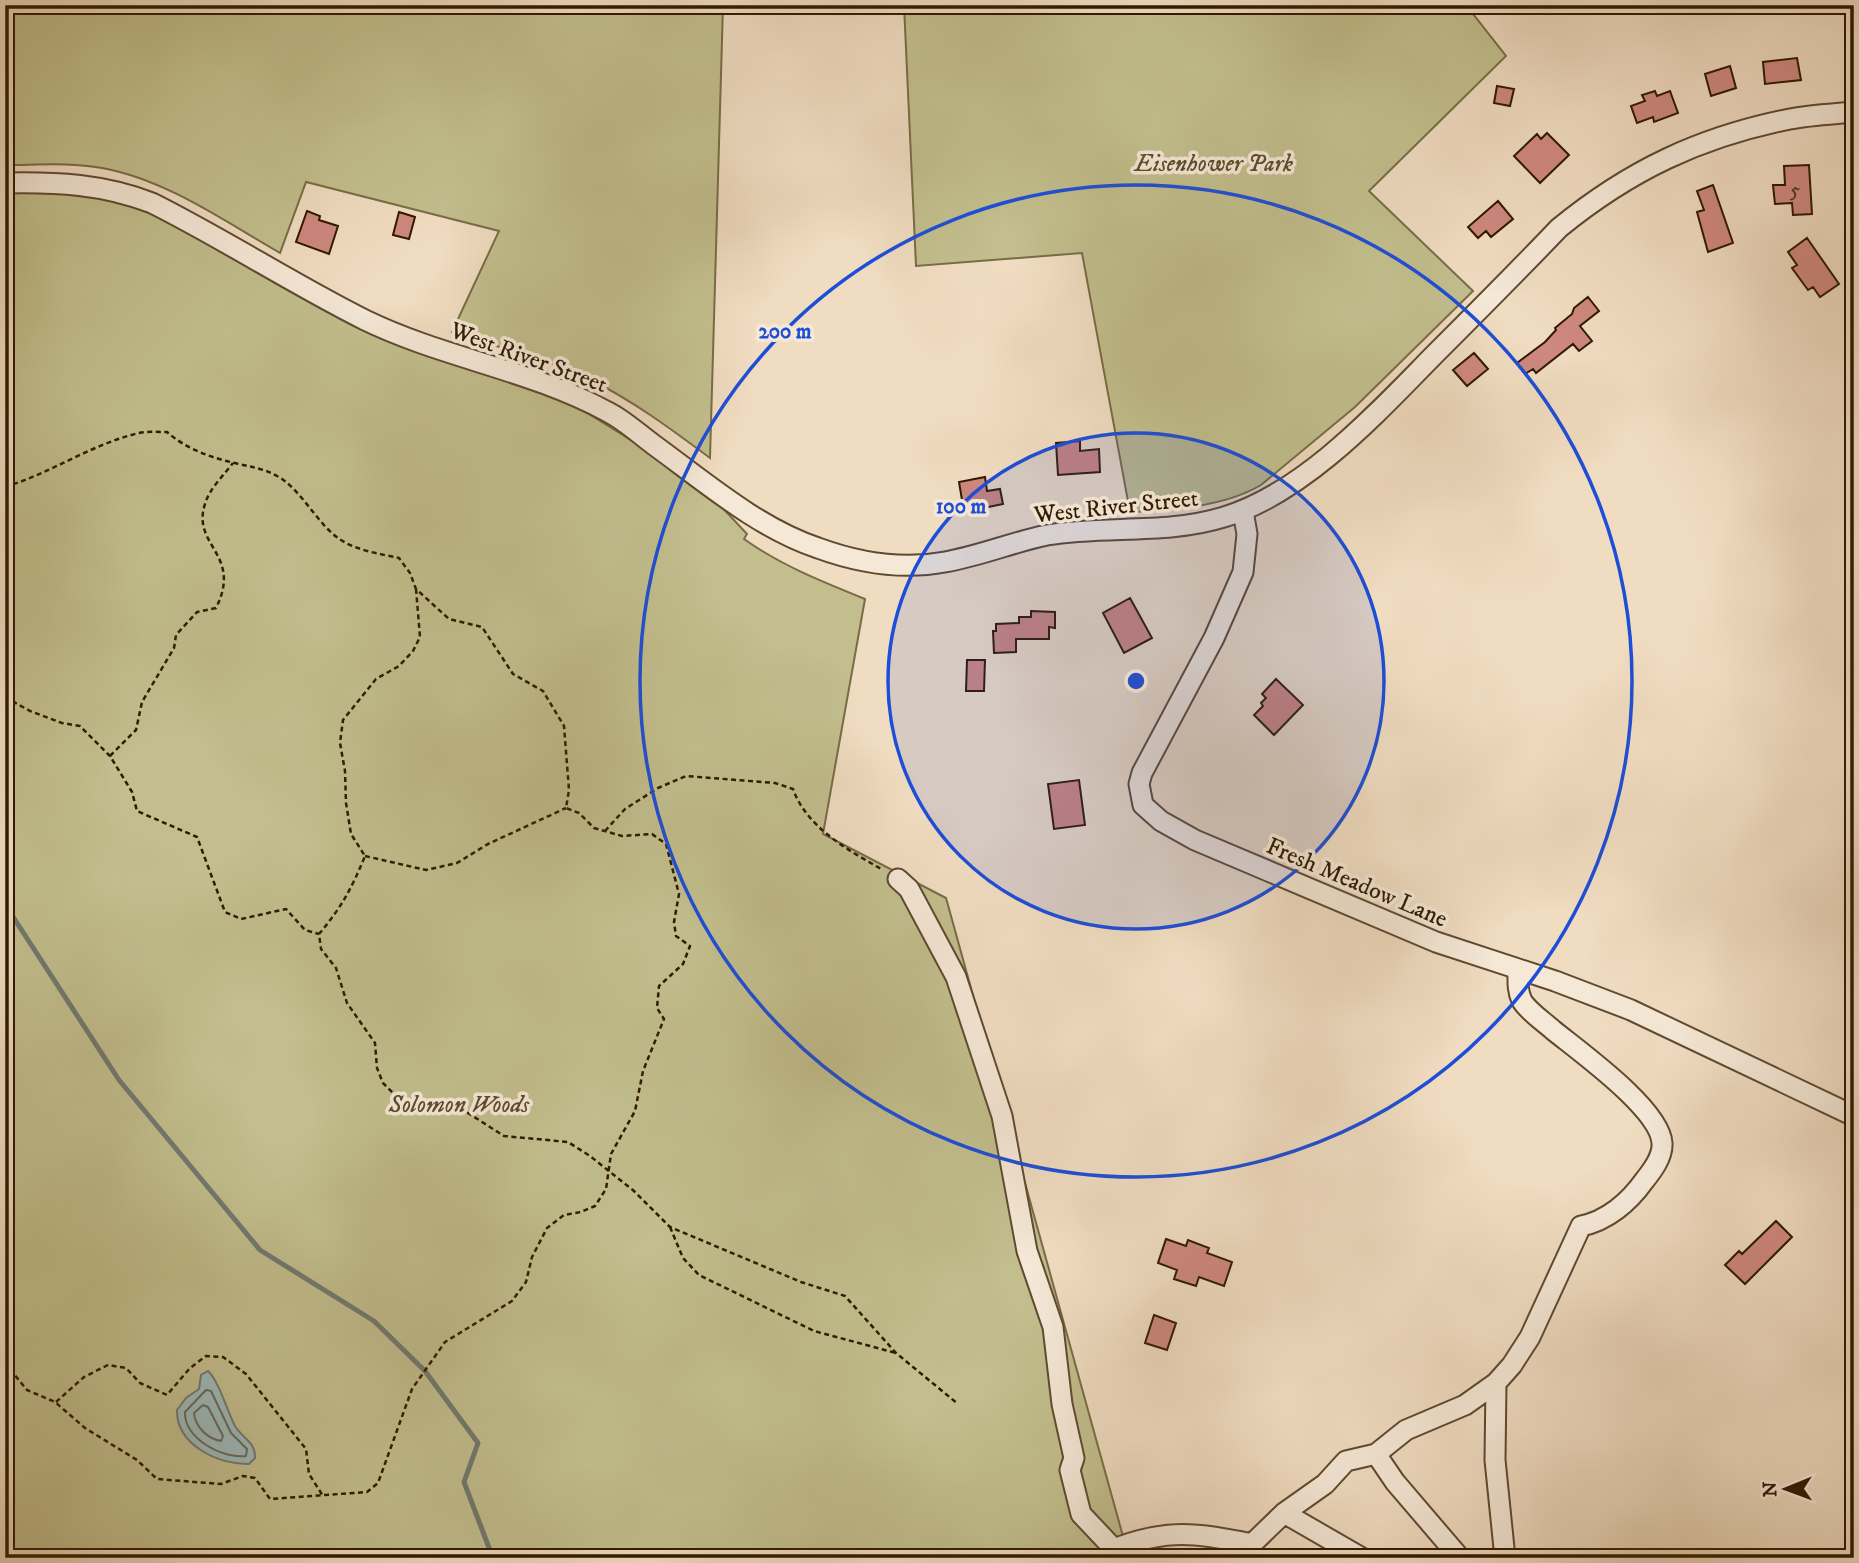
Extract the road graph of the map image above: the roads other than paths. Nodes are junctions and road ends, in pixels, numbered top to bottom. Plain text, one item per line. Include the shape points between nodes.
1 (1854, 112) edge
2 (5, 183) edge
3 (1243, 511) junction
4 (898, 879) road end
5 (1518, 969) junction
6 (1854, 1116) edge
7 (1496, 1383) junction
8 (1376, 1454) junction
9 (1283, 1513) junction
10 (1249, 1551) edge
11 (1114, 1553) edge
12 (1362, 1558) edge
13 (1460, 1558) edge
14 (1505, 1558) edge

1 - 3 street, West River Street via 1791,119 1714,139 1622,181 1559,228 1370,420 1312,468
2 - 3 street, West River Street via 80,184 128,193 152,203 365,320 428,347 527,377 609,412 776,528 815,548 866,562 932,564 1051,535 1177,527
3 - 5 street, Fresh Meadow Lane via 1247,534 1243,572 1142,773 1143,805 1195,840 1436,942
4 - 11 street via 909,889 957,976 984,1057 1002,1116 1027,1251 1053,1327 1074,1458 1070,1470 1081,1514
5 - 6 street, Fresh Meadow Lane via 1631,1010
5 - 7 street via 1523,1003 1641,1106 1657,1126 1662,1145 1656,1166 1641,1186 1598,1223 1581,1226 1530,1337
7 - 8 street via 1465,1405 1406,1430
7 - 14 street via 1494,1460
8 - 9 street via 1346,1461 1325,1484
8 - 13 street
9 - 10 street
9 - 12 street
10 - 11 street via 1181,1533 1153,1535

